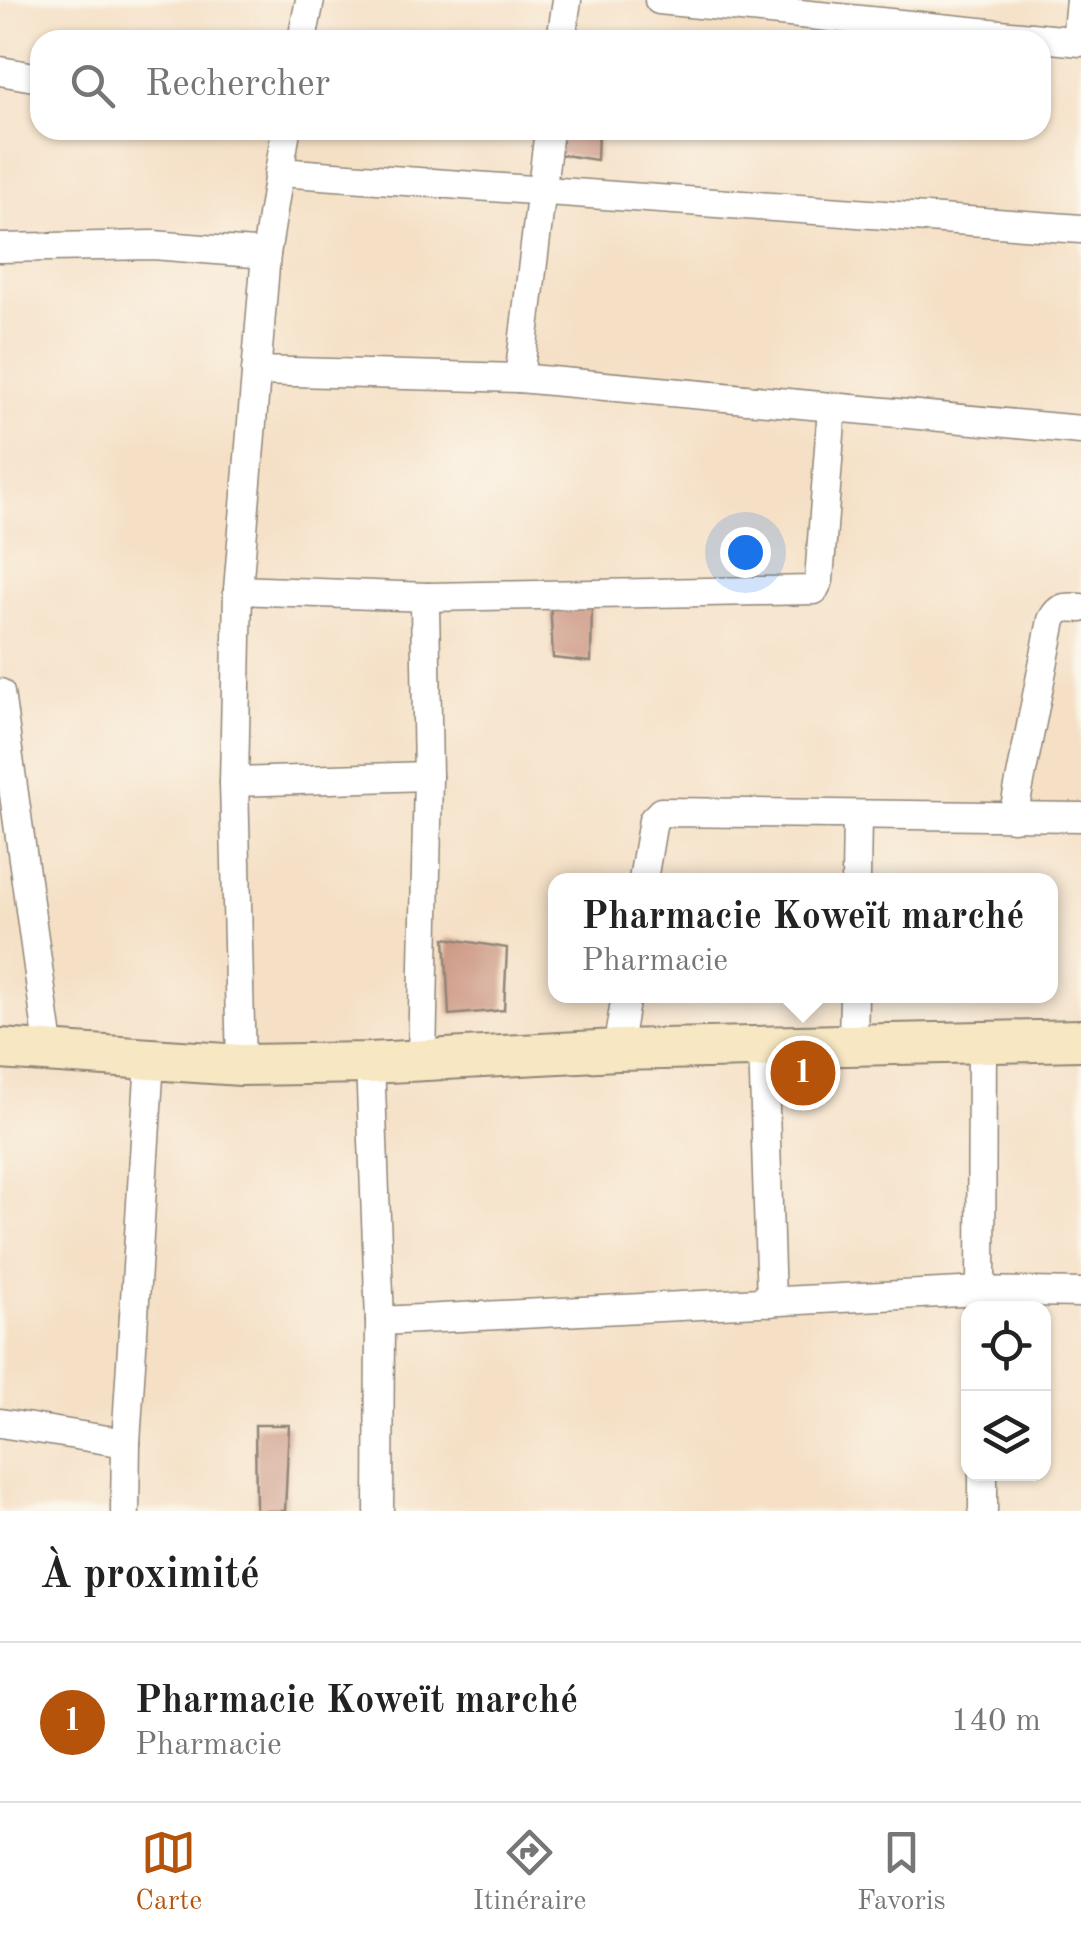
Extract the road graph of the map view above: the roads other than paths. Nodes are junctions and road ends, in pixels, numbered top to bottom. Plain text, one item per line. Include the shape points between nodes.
1 (310, 0) edge
2 (567, 0) edge
3 (660, 0) edge
4 (1080, 0) edge
5 (304, 30) edge
6 (563, 30) edge
7 (966, 30) edge
8 (1051, 38) edge
9 (1078, 41) edge
10 (0, 72) edge
11 (30, 76) edge
12 (284, 140) edge
13 (549, 140) edge
14 (279, 172) junction
15 (542, 189) junction
16 (1081, 229) edge
17 (0, 248) edge
18 (266, 254) junction
19 (256, 372) junction
20 (520, 378) junction
21 (832, 408) junction
22 (1081, 430) edge
23 (238, 590) junction
24 (428, 597) junction
25 (1081, 608) edge
26 (0, 693) edge
27 (428, 776) junction
28 (234, 782) junction
29 (857, 815) junction
30 (1013, 817) junction
31 (1081, 817) edge
32 (644, 873) edge
33 (856, 873) edge
34 (625, 1003) edge
35 (854, 1003) edge
36 (1081, 1040) edge
37 (982, 1041) junction
38 (854, 1044) junction
39 (763, 1046) junction
40 (0, 1049) edge
41 (617, 1050) junction
42 (50, 1054) junction
43 (150, 1060) junction
44 (422, 1060) junction
45 (370, 1063) junction
46 (241, 1064) junction
47 (1081, 1293) edge
48 (982, 1300) edge
49 (771, 1302) junction
50 (380, 1320) junction
51 (0, 1423) edge
52 (126, 1443) junction
53 (983, 1481) edge
54 (125, 1511) edge
55 (380, 1511) edge
56 (983, 1511) edge

1 - 5 street
2 - 6 street
3 - 7 street
4 - 9 street
8 - 9 street
10 - 11 street
12 - 14 street
13 - 15 street
14 - 15 street
14 - 18 street
15 - 16 street
15 - 20 street
17 - 18 street via 153,245
18 - 19 street
19 - 20 street
19 - 23 street
20 - 21 street
21 - 22 street
21 - 24 street via 814,590
23 - 24 street
23 - 28 street
24 - 27 street
25 - 30 street via 1057,610 1052,620
26 - 42 street
27 - 28 street
27 - 44 street
28 - 46 street
29 - 30 street
29 - 32 street via 661,812 652,820
29 - 33 street
30 - 31 street
34 - 41 street
35 - 38 street
36 - 37 street
37 - 38 street
37 - 48 street
38 - 39 street
39 - 41 street
39 - 49 street
40 - 42 street
41 - 44 street
42 - 43 street
43 - 46 street
43 - 52 street
44 - 45 street
45 - 46 street
45 - 50 street
47 - 48 street
48 - 49 street
49 - 50 street
50 - 55 street
51 - 52 street
52 - 54 street
53 - 56 street

